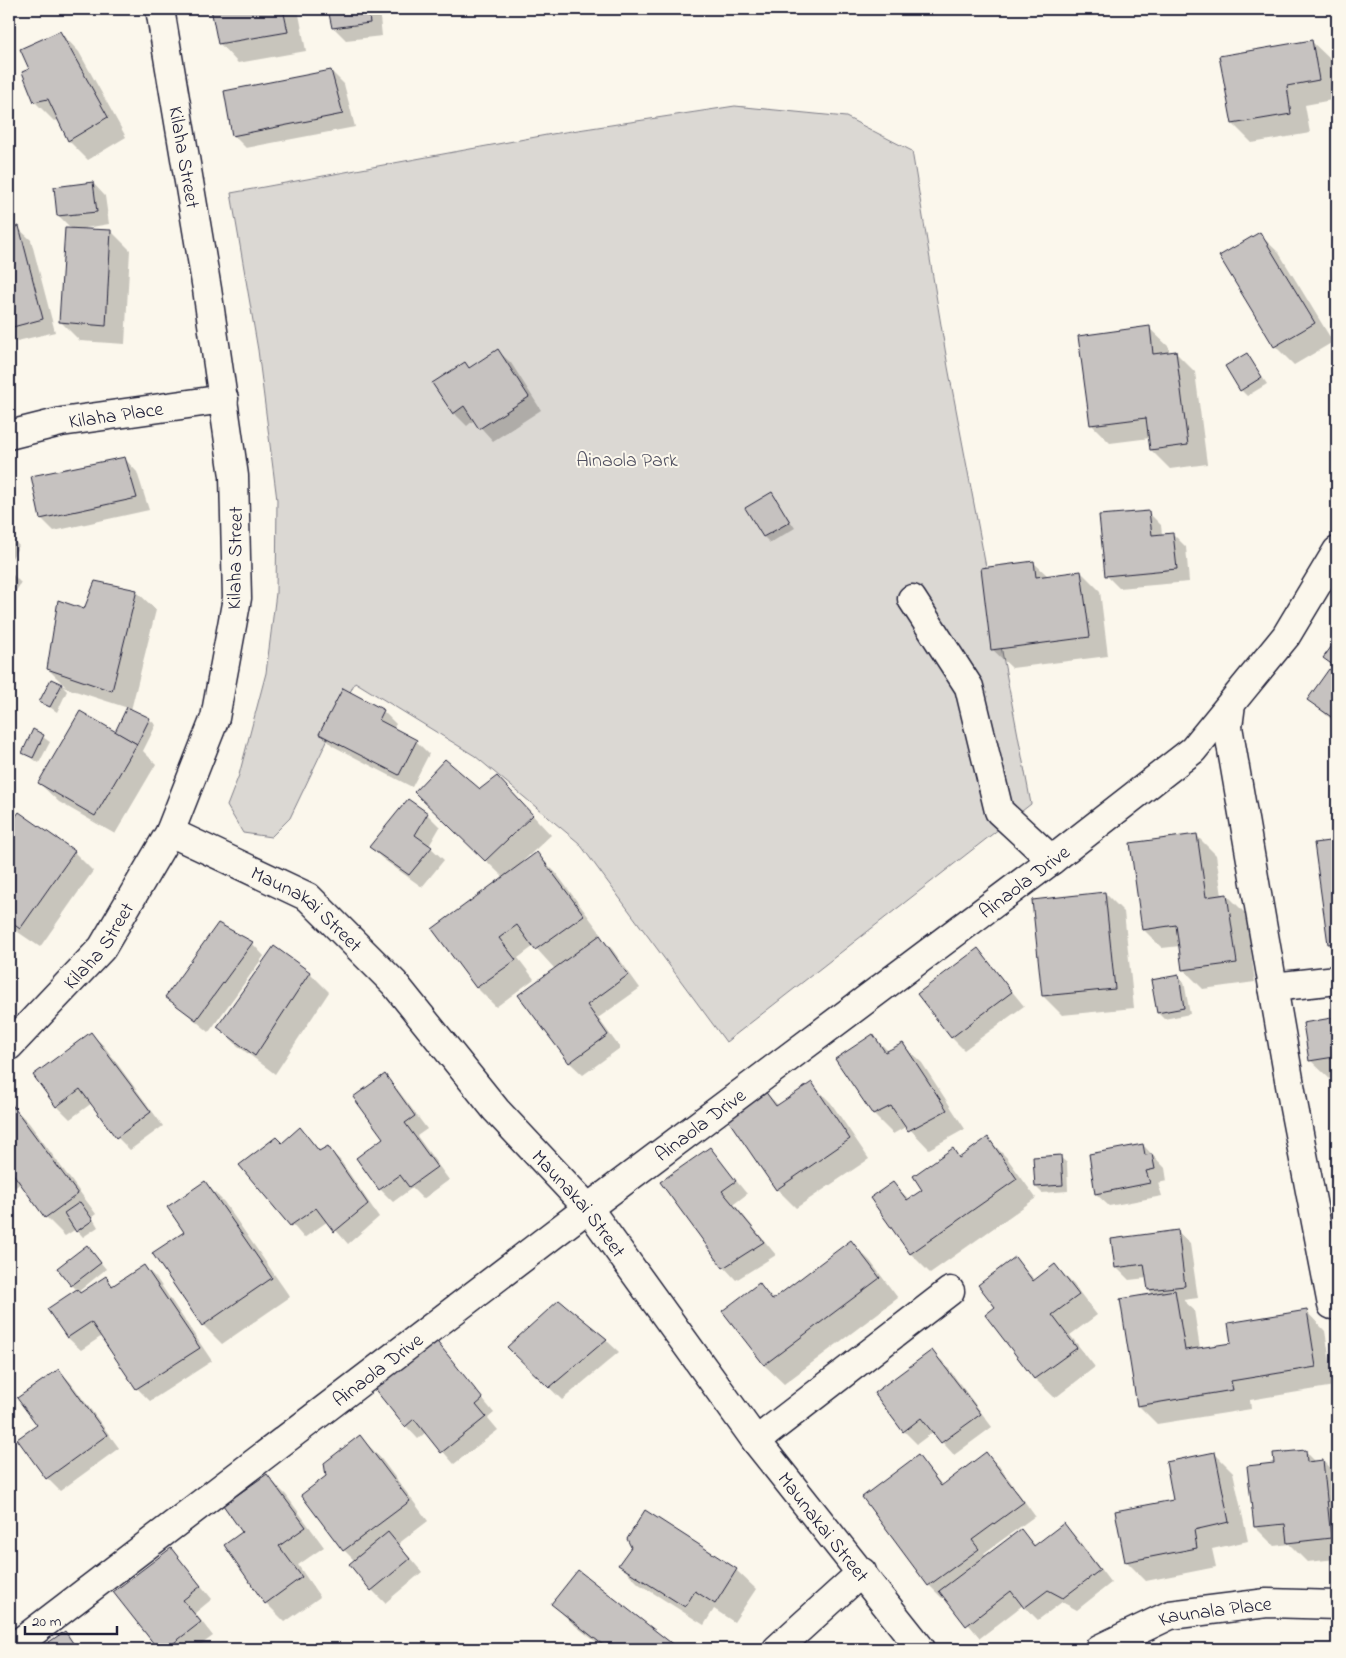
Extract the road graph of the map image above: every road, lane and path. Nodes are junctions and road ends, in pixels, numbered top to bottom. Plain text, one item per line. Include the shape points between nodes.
1 (160, 9) edge
2 (224, 398) junction
3 (9, 435) edge
4 (1337, 550) edge
5 (912, 599) dead end
6 (1231, 704) junction
7 (170, 832) junction
8 (1052, 860) junction
9 (1337, 980) edge
10 (1273, 987) junction
11 (9, 1046) edge
12 (588, 1208) junction
13 (950, 1291) dead end
14 (1332, 1305) dead end
15 (756, 1441) junction
16 (862, 1572) junction
17 (1337, 1604) edge
18 (11, 1649) edge
19 (777, 1649) edge
20 (921, 1649) edge
21 (1099, 1649) edge

1 - 2 street, Kilaha Street
2 - 3 street, Kilaha Place via 61,422
2 - 7 street, Kilaha Street via 234,476 237,598 215,718
4 - 6 street, Ainaola Drive via 1286,636
5 - 8 street via 968,687 998,811
6 - 8 street, Ainaola Drive via 1193,750
6 - 10 street via 1228,727
7 - 11 street, Kilaha Street via 102,948
7 - 12 street, Maunakai Street via 308,897 394,983 496,1110
8 - 12 street, Ainaola Drive
9 - 10 street
10 - 14 street
12 - 15 street, Maunakai Street
12 - 18 street, Ainaola Drive
13 - 15 street
15 - 16 street, Maunakai Street
16 - 19 street
16 - 20 street, Maunakai Street
17 - 21 street, Kaunala Place via 1266,1603 1170,1615

